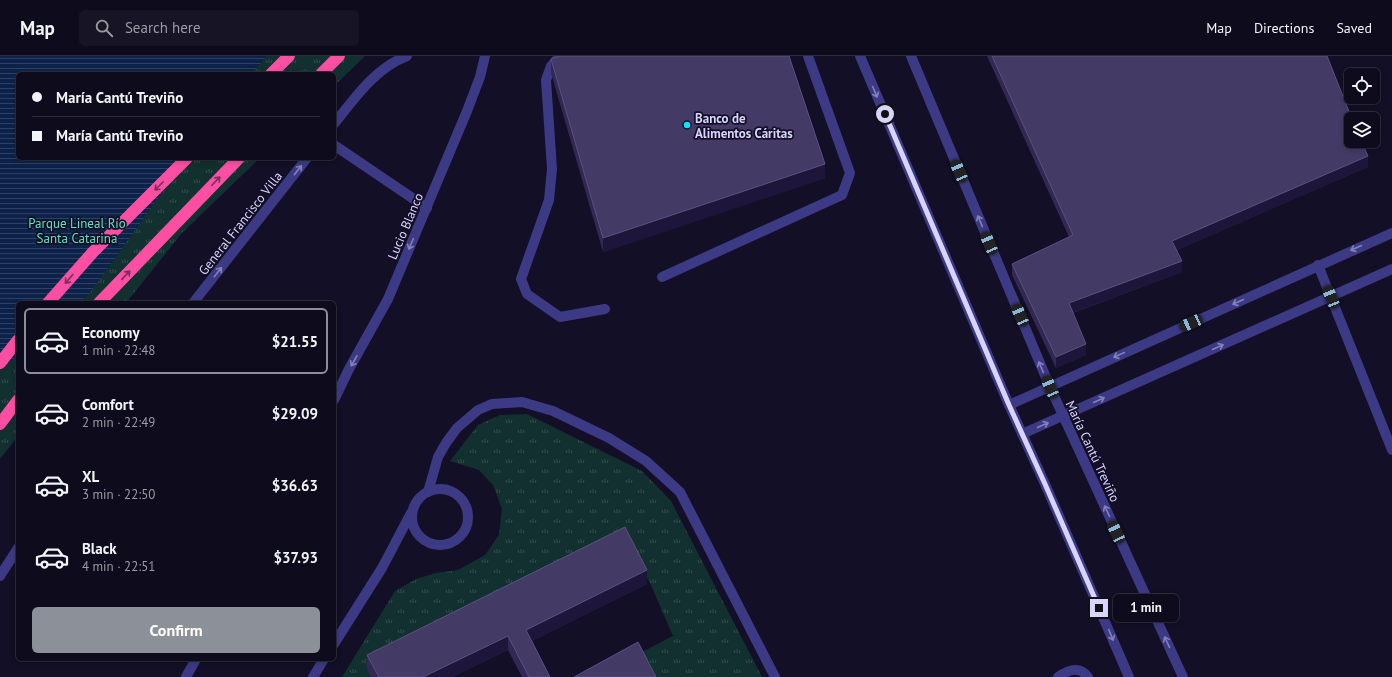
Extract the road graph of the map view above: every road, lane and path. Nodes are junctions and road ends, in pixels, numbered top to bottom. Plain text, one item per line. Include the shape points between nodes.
1 (289, 56) edge
2 (339, 56) edge
3 (407, 56) edge
4 (485, 56) edge
5 (560, 56) edge
6 (808, 56) edge
7 (860, 56) edge
8 (911, 56) edge
9 (273, 72) edge
10 (324, 72) edge
11 (336, 122) edge
12 (336, 146) edge
13 (185, 160) edge
14 (237, 160) edge
15 (305, 160) edge
16 (427, 208) junction
17 (1392, 233) edge
18 (1318, 265) junction
19 (1392, 269) edge
20 (662, 277) dead end
21 (1331, 297) junction
22 (50, 301) edge
23 (101, 301) edge
24 (195, 301) edge
25 (605, 309) dead end
26 (16, 343) edge
27 (0, 363) edge
28 (1050, 387) junction
29 (336, 396) edge
30 (16, 403) edge
31 (1009, 405) junction
32 (1063, 416) junction
33 (0, 424) edge
34 (1022, 434) junction
35 (1392, 450) edge
36 (428, 492) junction
37 (412, 511) junction
38 (16, 551) edge
39 (0, 576) edge
40 (336, 641) edge
41 (195, 661) edge
42 (323, 661) edge
43 (186, 677) edge
44 (313, 677) edge
45 (775, 677) edge
46 (1058, 677) edge
47 (1088, 677) edge
48 (1129, 677) edge
49 (1183, 677) edge

1 - 9 highway
2 - 10 highway
3 - 11 street via 384,68
4 - 16 street, Lucio Blanco via 480,77
5 - 25 street via 551,66 546,80 552,168 549,200 521,279 527,294 560,317
6 - 20 street via 850,172 842,195
7 -> 31 street
28 -> 8 street, María Cantú Treviño
12 - 16 street
13 -> 22 highway via 93,252
23 -> 14 highway
24 -> 15 street, General Francisco Villa
16 -> 29 street, Lucio Blanco via 388,299
17 -> 18 street
18 - 21 street
18 -> 28 street
19 - 21 street
32 -> 21 street
21 - 35 street
26 - 27 highway
28 - 31 street
28 - 32 street, María Cantú Treviño
30 - 33 highway
31 - 34 street
34 -> 32 street
49 -> 32 street, María Cantú Treviño
34 -> 48 street
36 - 37 street via 415,503
36 - 37 street via 436,489 445,490 461,499 468,517 462,535 446,545 436,546 427,543 414,530
36 - 45 street via 438,457 446,443 457,428 478,410 492,404 522,402 553,411 609,438 646,461 680,492
37 - 40 street via 382,568
38 - 39 street
41 - 43 street
42 - 44 street
46 - 47 street via 1071,669 1079,670

